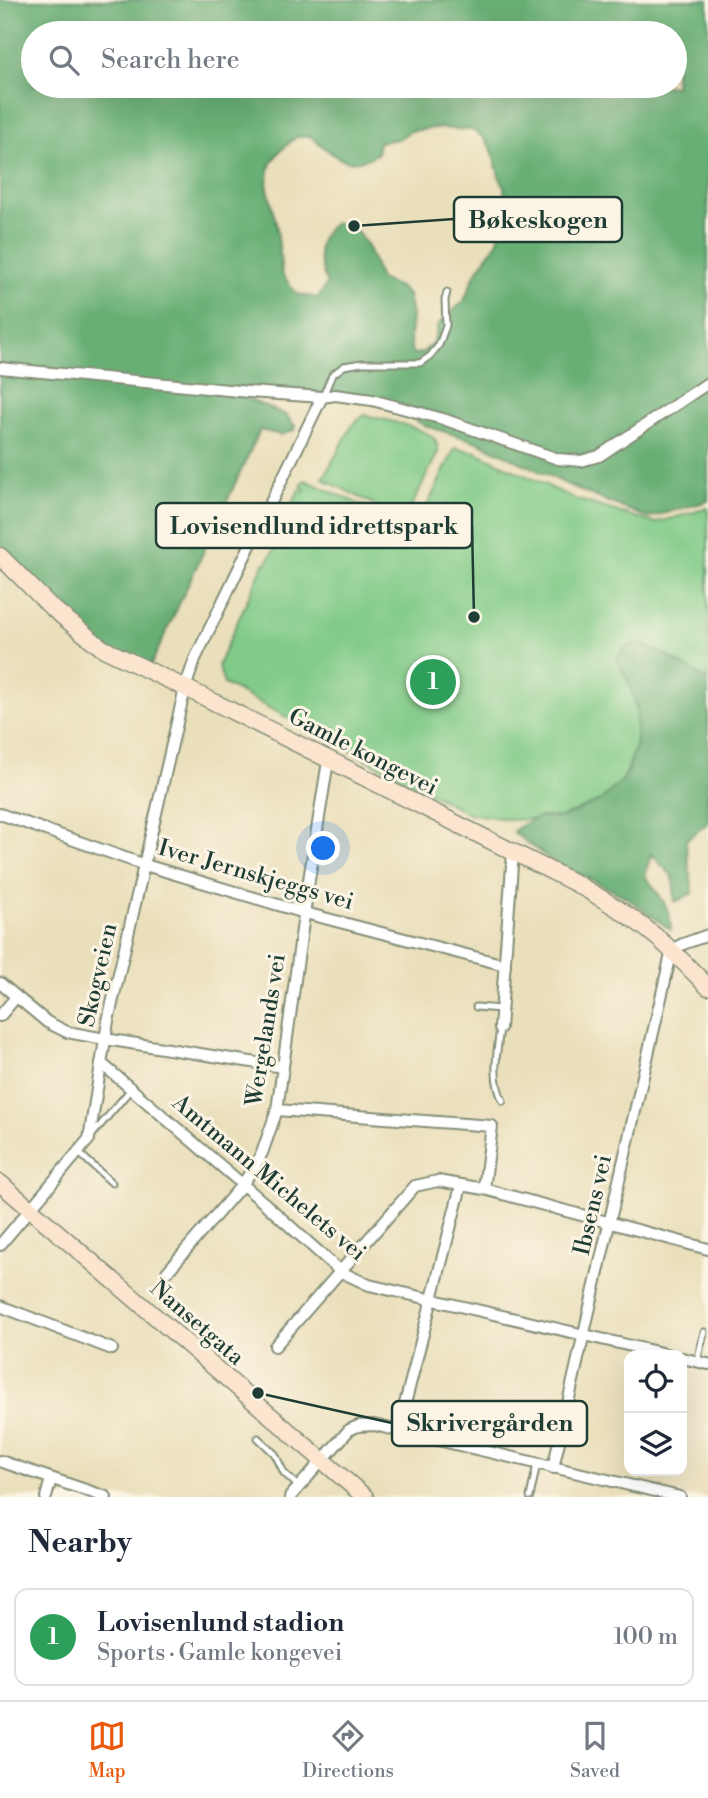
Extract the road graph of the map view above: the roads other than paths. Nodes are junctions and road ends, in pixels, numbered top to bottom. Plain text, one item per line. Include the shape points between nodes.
1 (447, 292) dead end
2 (0, 368) edge
3 (708, 383) edge
4 (322, 397) junction
5 (0, 556) edge
6 (185, 688) junction
7 (328, 761) junction
8 (0, 814) edge
9 (513, 852) junction
10 (145, 865) junction
11 (305, 913) junction
12 (708, 935) edge
13 (672, 950) junction
14 (505, 965) junction
15 (0, 983) edge
16 (708, 987) edge
17 (16, 997) junction
18 (476, 1007) dead end
19 (501, 1009) junction
20 (0, 1016) edge
21 (500, 1028) joint
22 (105, 1040) junction
23 (101, 1063) junction
24 (283, 1067) junction
25 (131, 1089) junction
26 (503, 1101) dead end
27 (277, 1110) junction
28 (89, 1139) junction
29 (78, 1152) junction
30 (0, 1183) edge
31 (112, 1183) dead end
32 (242, 1185) junction
33 (461, 1186) junction
34 (484, 1189) junction
35 (30, 1209) junction
36 (610, 1223) junction
37 (0, 1245) edge
38 (708, 1249) edge
39 (167, 1272) dead end
40 (341, 1272) junction
41 (433, 1299) junction
42 (0, 1306) edge
43 (704, 1332) dead end
44 (584, 1335) junction
45 (275, 1346) dead end
46 (112, 1349) dead end
47 (648, 1350) edge
48 (703, 1363) edge
49 (398, 1431) junction
50 (258, 1438) dead end
51 (321, 1459) junction
52 (0, 1461) edge
53 (537, 1464) junction
54 (553, 1468) junction
55 (51, 1479) junction
56 (298, 1486) junction
57 (46, 1497) edge
58 (106, 1497) edge
59 (290, 1497) edge
60 (365, 1497) edge
61 (530, 1497) edge
62 (680, 1497) edge

1 - 4 lane via 446,326 430,356 420,363 344,366 332,375
2 - 4 street
3 - 4 street via 599,456 581,461 558,459 372,400
4 - 6 street, Skogveien
5 - 6 street, Gamle kongevei via 51,607 102,648
6 - 7 street, Gamle kongevei
6 - 10 street, Skogveien
7 - 9 street, Gamle kongevei
7 - 11 street, Wergelands vei
8 - 10 street, Iver Jernskjeggs vei
9 - 13 street, Gamle kongevei via 609,903
9 - 14 street
10 - 11 street, Iver Jernskjeggs vei
10 - 22 street, Skogveien
11 - 14 street, Iver Jernskjeggs vei
11 - 24 street, Wergelands vei
12 - 13 street
13 - 16 street, Gamle kongevei
13 - 36 street, Ibsens vei
14 - 19 street
15 - 17 street
17 - 20 street
17 - 22 street via 57,1028
18 - 19 lane
19 - 21 street
21 - 26 lane via 495,1069
22 - 23 street, Skogveien
22 - 24 street
23 - 25 street, Amtmann Michelets vei
23 - 28 street, Skogveien
24 - 27 street, Wergelands vei
25 - 28 lane
25 - 32 street, Amtmann Michelets vei
27 - 32 street, Wergelands vei via 256,1166
27 - 34 street via 492,1126
28 - 29 street
29 - 31 lane
29 - 35 street
30 - 35 street, Nansetgata
32 - 39 street, Wergelands vei
32 - 40 street, Amtmann Michelets vei
33 - 34 street
33 - 40 street via 438,1181 415,1186
33 - 41 street
34 - 36 street
35 - 37 street
35 - 51 street, Nansetgata
36 - 38 street
36 - 44 street, Ibsens vei
40 - 41 street, Amtmann Michelets vei via 369,1284
40 - 45 street
41 - 44 street, Amtmann Michelets vei
41 - 49 street
42 - 46 street
43 - 48 lane
44 - 47 street, Amtmann Michelets vei
44 - 54 street, Ibsens vei
49 - 51 street via 358,1426
49 - 53 street
50 - 56 lane
51 - 56 street
51 - 60 street, Nansetgata
52 - 55 street
53 - 54 street
53 - 61 lane
54 - 62 street
55 - 57 street
55 - 58 street
56 - 59 street

